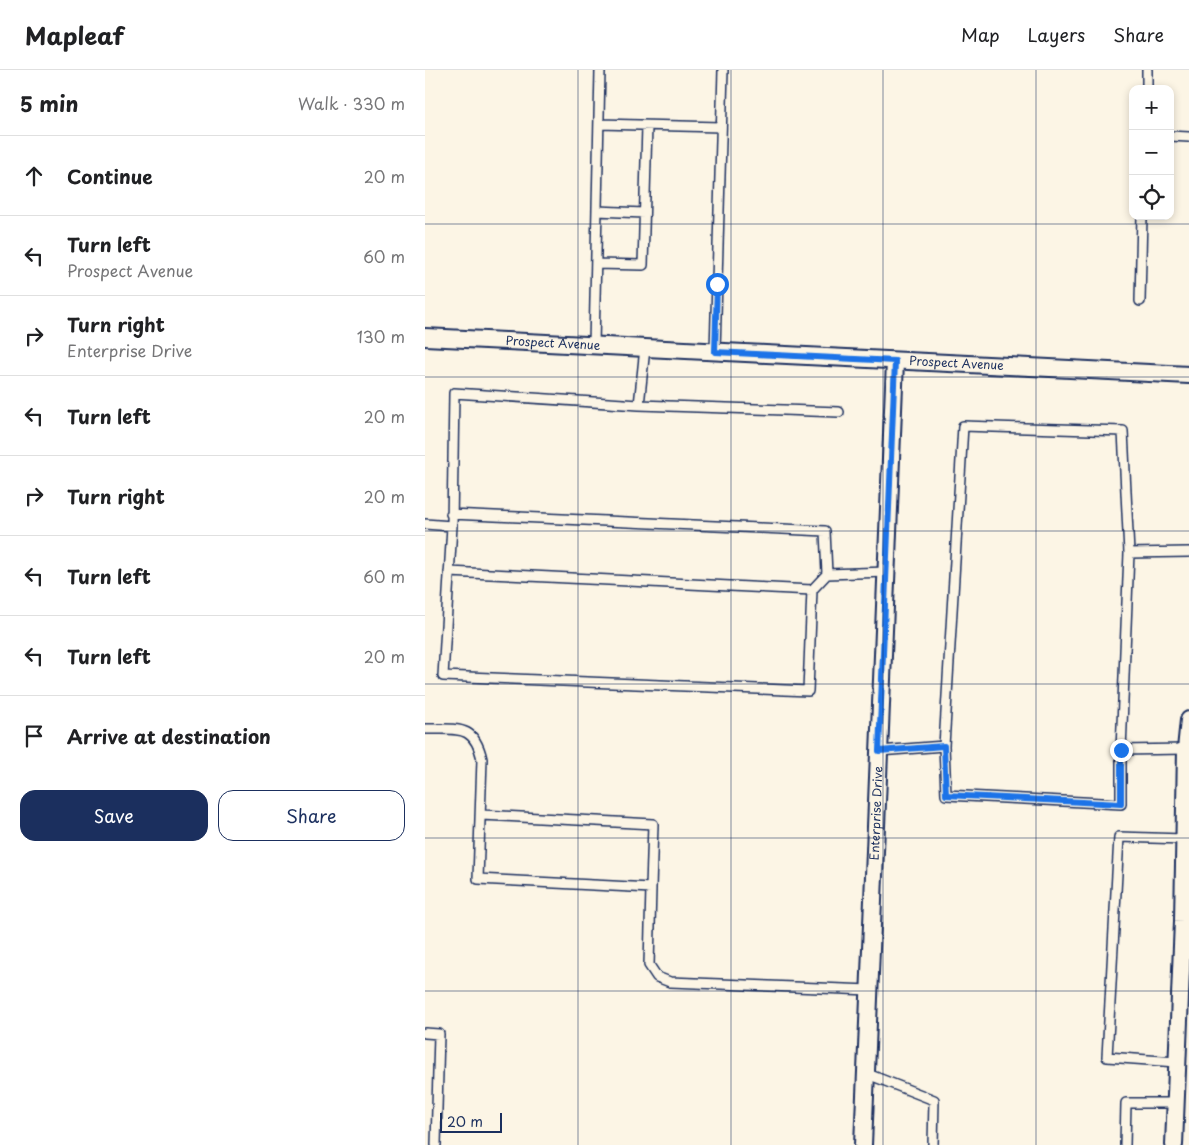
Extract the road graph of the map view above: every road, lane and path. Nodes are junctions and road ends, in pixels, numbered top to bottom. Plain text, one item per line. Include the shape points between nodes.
1 (600, 70) edge
2 (723, 70) edge
3 (1147, 70) edge
4 (1147, 85) edge
5 (599, 124) junction
6 (647, 126) junction
7 (721, 127) junction
8 (1174, 136) edge
9 (1189, 137) edge
10 (597, 211) junction
11 (644, 213) junction
12 (1143, 220) edge
13 (596, 264) junction
14 (1140, 301) dead end
15 (425, 337) edge
16 (594, 345) junction
17 (645, 348) junction
18 (715, 352) junction
19 (895, 361) junction
20 (1189, 375) edge
21 (639, 405) junction
22 (839, 412) dead end
23 (451, 514) junction
24 (425, 524) edge
25 (452, 526) junction
26 (1189, 552) edge
27 (1129, 553) junction
28 (449, 572) junction
29 (887, 572) junction
30 (827, 574) junction
31 (812, 590) junction
32 (1189, 720) edge
33 (425, 729) edge
34 (944, 746) junction
35 (1186, 749) junction
36 (1121, 750) junction
37 (879, 751) junction
38 (481, 815) junction
39 (1184, 839) junction
40 (651, 888) junction
41 (1186, 921) edge
42 (870, 990) junction
43 (425, 1033) edge
44 (1176, 1062) junction
45 (865, 1074) junction
46 (1175, 1103) junction
47 (436, 1145) edge
48 (863, 1145) edge
49 (933, 1145) edge
50 (1125, 1145) edge
51 (1174, 1145) edge

1 - 5 lane
2 - 7 lane
3 - 4 lane
5 - 6 lane
5 - 10 lane
6 - 7 lane
6 - 11 lane
7 - 18 lane
8 - 9 lane
10 - 11 lane
10 - 13 lane
11 - 13 lane via 643,265
12 - 14 lane
13 - 16 lane
15 - 16 street, Prospect Avenue
16 - 17 street, Prospect Avenue
17 - 18 street, Prospect Avenue
17 - 21 lane
18 - 19 street, Prospect Avenue
19 - 20 street, Prospect Avenue
19 - 29 street, Enterprise Drive
21 - 22 lane
21 - 23 lane via 454,393
23 - 25 lane
23 - 30 lane via 825,531
24 - 25 lane
25 - 28 lane
26 - 27 lane
27 - 34 lane via 1123,431 963,426
27 - 36 lane
28 - 31 lane
28 - 31 lane via 443,676 808,691
29 - 30 lane
29 - 37 street, Enterprise Drive
30 - 31 lane
32 - 35 street
33 - 38 lane via 465,731 478,741 482,759
34 - 36 lane via 946,795 1121,804
34 - 37 lane
35 - 36 lane
35 - 39 street
37 - 42 street, Enterprise Drive
38 - 40 lane via 653,824
38 - 40 lane via 478,879
39 - 41 street
39 - 44 lane via 1119,837 1107,1057
40 - 42 lane via 649,965 657,977 670,982
41 - 44 street
42 - 45 street, Enterprise Drive
43 - 47 lane via 439,1034
44 - 46 street
45 - 48 street, Enterprise Drive
45 - 49 lane via 934,1100
46 - 50 lane via 1126,1103
46 - 51 street

